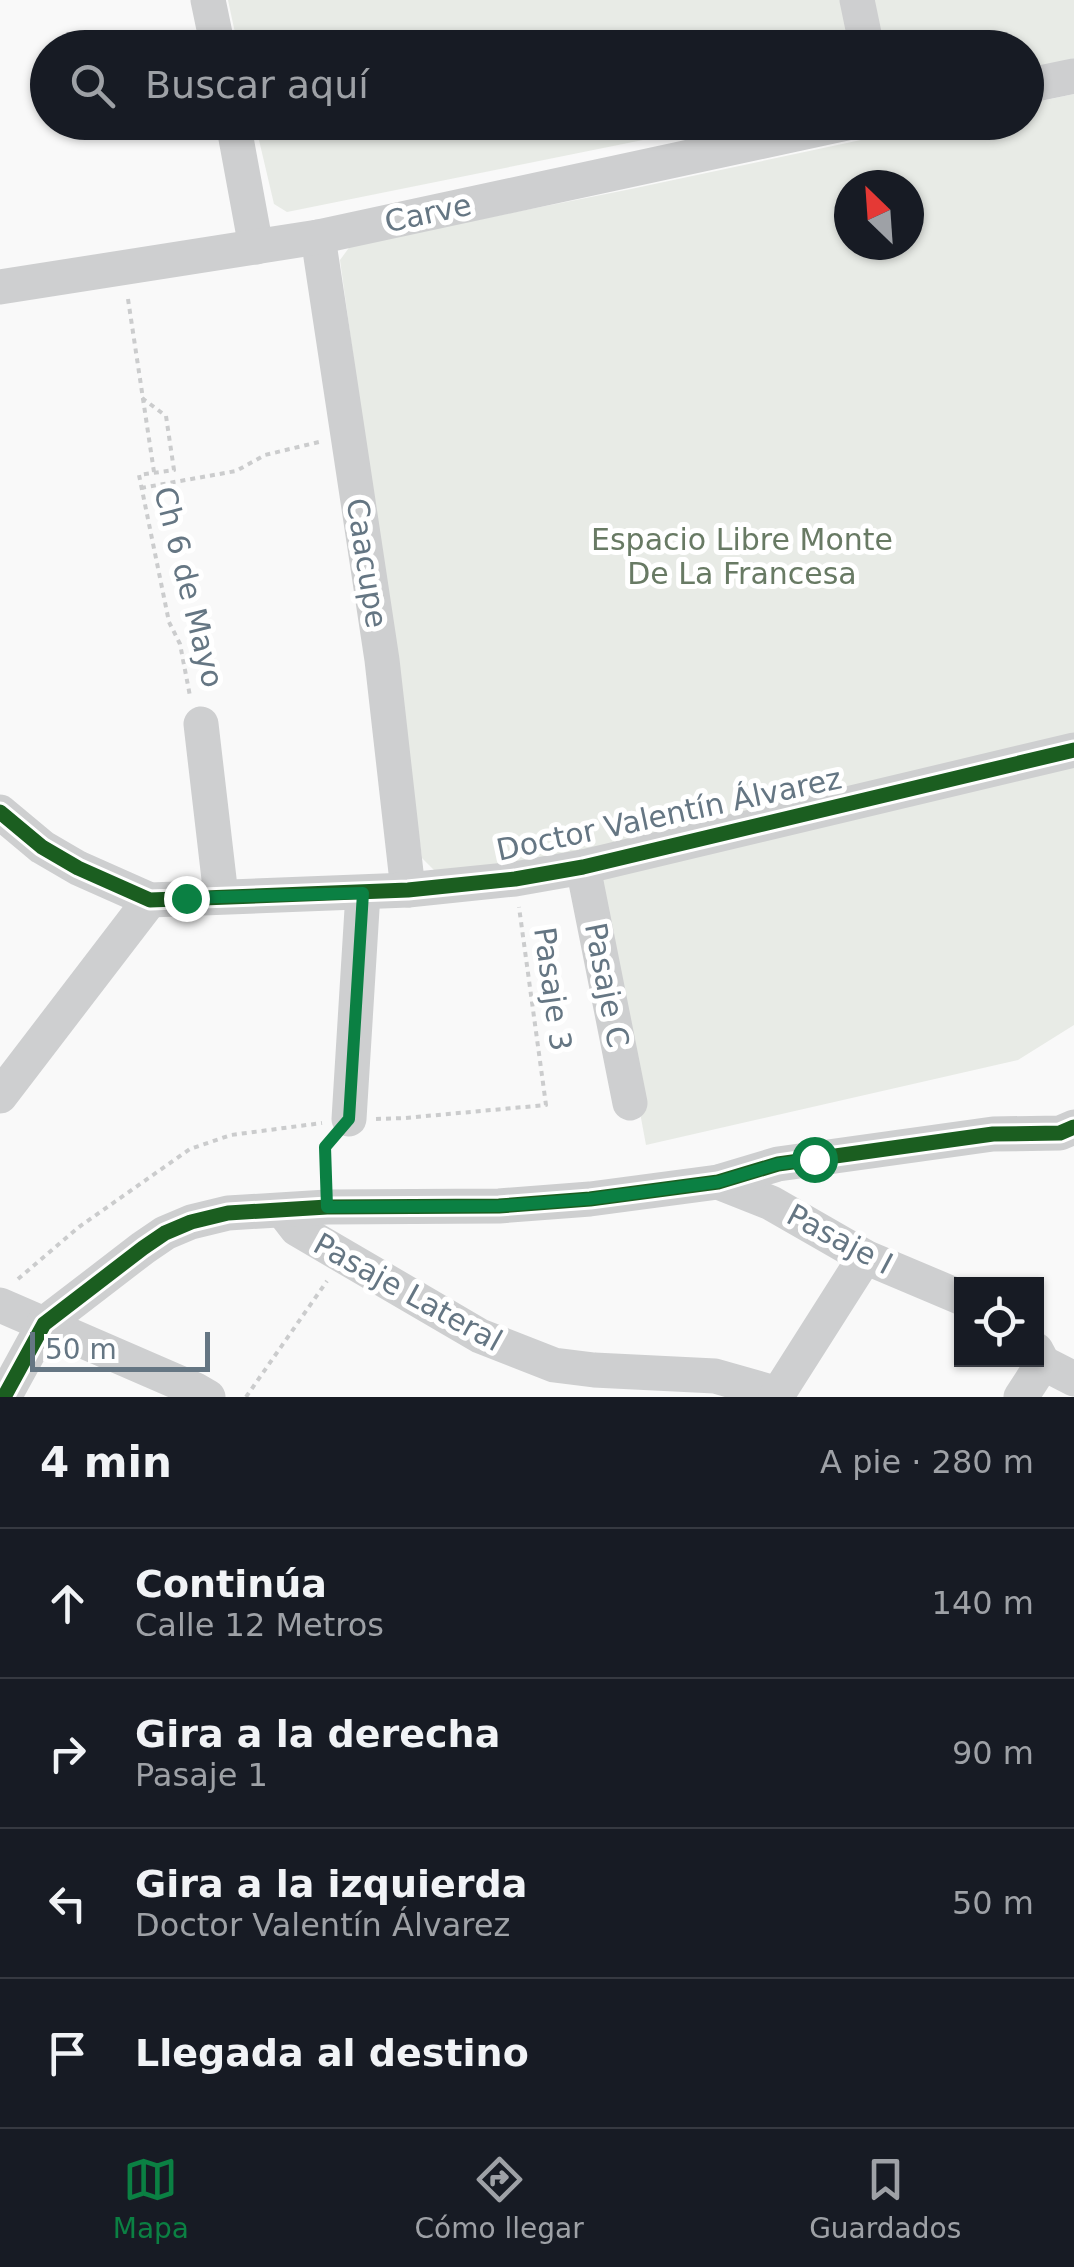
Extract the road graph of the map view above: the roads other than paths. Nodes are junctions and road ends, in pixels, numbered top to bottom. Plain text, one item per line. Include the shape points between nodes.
1 (208, 0) edge
2 (857, 0) edge
3 (214, 30) edge
4 (863, 30) edge
5 (1074, 76) edge
6 (1044, 82) edge
7 (236, 140) edge
8 (768, 140) edge
9 (318, 236) junction
10 (256, 247) junction
11 (0, 287) edge
12 (201, 724) road end
13 (1074, 750) edge
14 (0, 812) edge
15 (583, 867) junction
16 (408, 890) junction
17 (363, 893) junction
18 (221, 896) junction
19 (150, 900) junction
20 (0, 1096) edge
21 (630, 1103) dead end
22 (349, 1119) road end
23 (1074, 1127) edge
24 (718, 1182) junction
25 (283, 1211) junction
26 (865, 1256) junction
27 (954, 1295) edge
28 (5, 1298) edge
29 (44, 1324) junction
30 (1044, 1360) edge
31 (1035, 1367) edge
32 (1074, 1379) edge
33 (778, 1396) edge
34 (4, 1397) edge
35 (208, 1397) edge
36 (1021, 1397) edge

1 - 3 street
2 - 4 street
5 - 6 street
7 - 10 street
8 - 9 street, Carve
9 - 10 street, Carve
9 - 16 street, Caacupe via 382,660
10 - 11 street, Carve
12 - 18 street
13 - 15 street, Doctor Valentín Álvarez
14 - 19 street via 42,847
15 - 16 street, Doctor Valentín Álvarez
15 - 21 street, Pasaje C
16 - 17 street, Doctor Valentín Álvarez
17 - 18 street, Doctor Valentín Álvarez
17 - 22 street
18 - 19 street, Doctor Valentín Álvarez
19 - 20 street
23 - 24 street via 1060,1134 993,1134 778,1164
24 - 25 street via 499,1206
24 - 26 street, Pasaje I via 771,1203
25 - 29 street via 228,1213 164,1233
25 - 33 street, Pasaje Lateral via 296,1229 480,1336 554,1365 714,1376
26 - 27 street, Pasaje I
26 - 33 street
28 - 29 street
29 - 34 street
29 - 35 street
30 - 32 street
31 - 36 street

